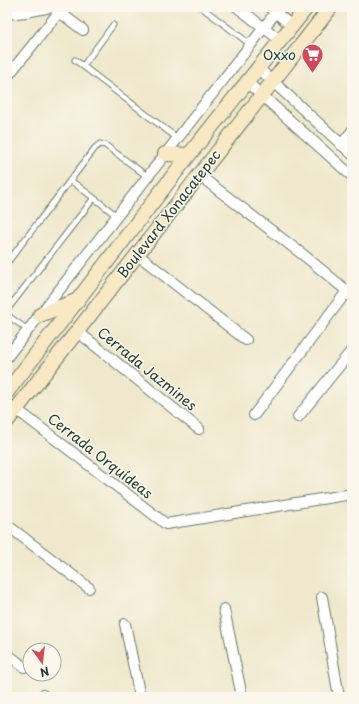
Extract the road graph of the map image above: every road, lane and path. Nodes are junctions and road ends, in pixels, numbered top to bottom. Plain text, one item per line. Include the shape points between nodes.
1 (200, 7) edge
2 (237, 7) edge
3 (307, 7) edge
4 (331, 7) edge
5 (54, 9) edge
6 (275, 9) edge
7 (7, 14) edge
8 (113, 25) dead end
9 (292, 26) junction
10 (263, 28) junction
11 (83, 30) dead end
12 (280, 40) junction
13 (250, 44) junction
14 (75, 60) dead end
15 (83, 66) junction
16 (258, 68) junction
17 (7, 77) edge
18 (274, 80) junction
19 (247, 82) junction
20 (262, 96) junction
21 (352, 131) edge
22 (178, 138) junction
23 (341, 144) junction
24 (165, 154) junction
25 (352, 154) edge
26 (189, 155) junction
27 (148, 176) junction
28 (200, 176) junction
29 (352, 176) edge
30 (70, 180) junction
31 (94, 198) junction
32 (117, 216) junction
33 (137, 254) junction
34 (7, 263) edge
35 (349, 295) edge
36 (79, 300) junction
37 (7, 310) edge
38 (7, 315) edge
39 (40, 315) junction
40 (28, 330) junction
41 (77, 331) junction
42 (246, 340) dead end
43 (352, 350) edge
44 (7, 357) edge
45 (7, 392) edge
46 (16, 409) junction
47 (254, 415) dead end
48 (298, 417) dead end
49 (7, 421) edge
50 (199, 428) dead end
51 (352, 494) edge
52 (7, 525) edge
53 (89, 588) dead end
54 (322, 597) dead end
55 (224, 609) dead end
56 (125, 624) dead end
57 (7, 654) edge
58 (22, 665) edge
59 (140, 697) edge
60 (242, 697) edge
61 (339, 697) edge

1 - 13 lane
2 - 10 street
3 - 9 main road, Boulevard Xonacatepec
4 - 18 main road, Boulevard Xonacatepec
5 - 7 street
5 - 11 street
5 - 17 street
6 - 9 street
6 - 10 street
8 - 15 lane
9 - 12 main road, Boulevard Xonacatepec
10 - 12 street
10 - 13 street
12 - 16 main road, Boulevard Xonacatepec
13 - 22 street
14 - 15 lane
15 - 22 lane
16 - 18 street
16 - 19 main road, Boulevard Xonacatepec
18 - 20 main road, Boulevard Xonacatepec
18 - 23 street
19 - 20 street
19 - 26 main road, Boulevard Xonacatepec
20 - 28 main road, Boulevard Xonacatepec
20 - 29 street
21 - 23 street
22 - 24 street
23 - 25 street
24 - 26 main road
24 - 27 street
26 - 36 main road, Boulevard Xonacatepec
27 - 30 lane via 100,144
27 - 32 street
28 - 33 main road, Boulevard Xonacatepec
28 - 35 street via 306,257
30 - 31 lane
30 - 34 lane
31 - 32 lane
31 - 37 lane
32 - 39 street
33 - 41 main road, Boulevard Xonacatepec
33 - 42 street
35 - 47 street
36 - 39 main road
36 - 45 main road, Boulevard Xonacatepec
38 - 40 lane
39 - 40 street
40 - 44 street via 12,347
41 - 46 main road, Boulevard Xonacatepec
41 - 50 street, Cerrada Jazmines
43 - 48 street
46 - 49 main road, Boulevard Xonacatepec
46 - 51 street, Cerrada Orquídeas via 166,524
52 - 53 street
54 - 61 street
55 - 60 street
56 - 59 street
57 - 58 street

